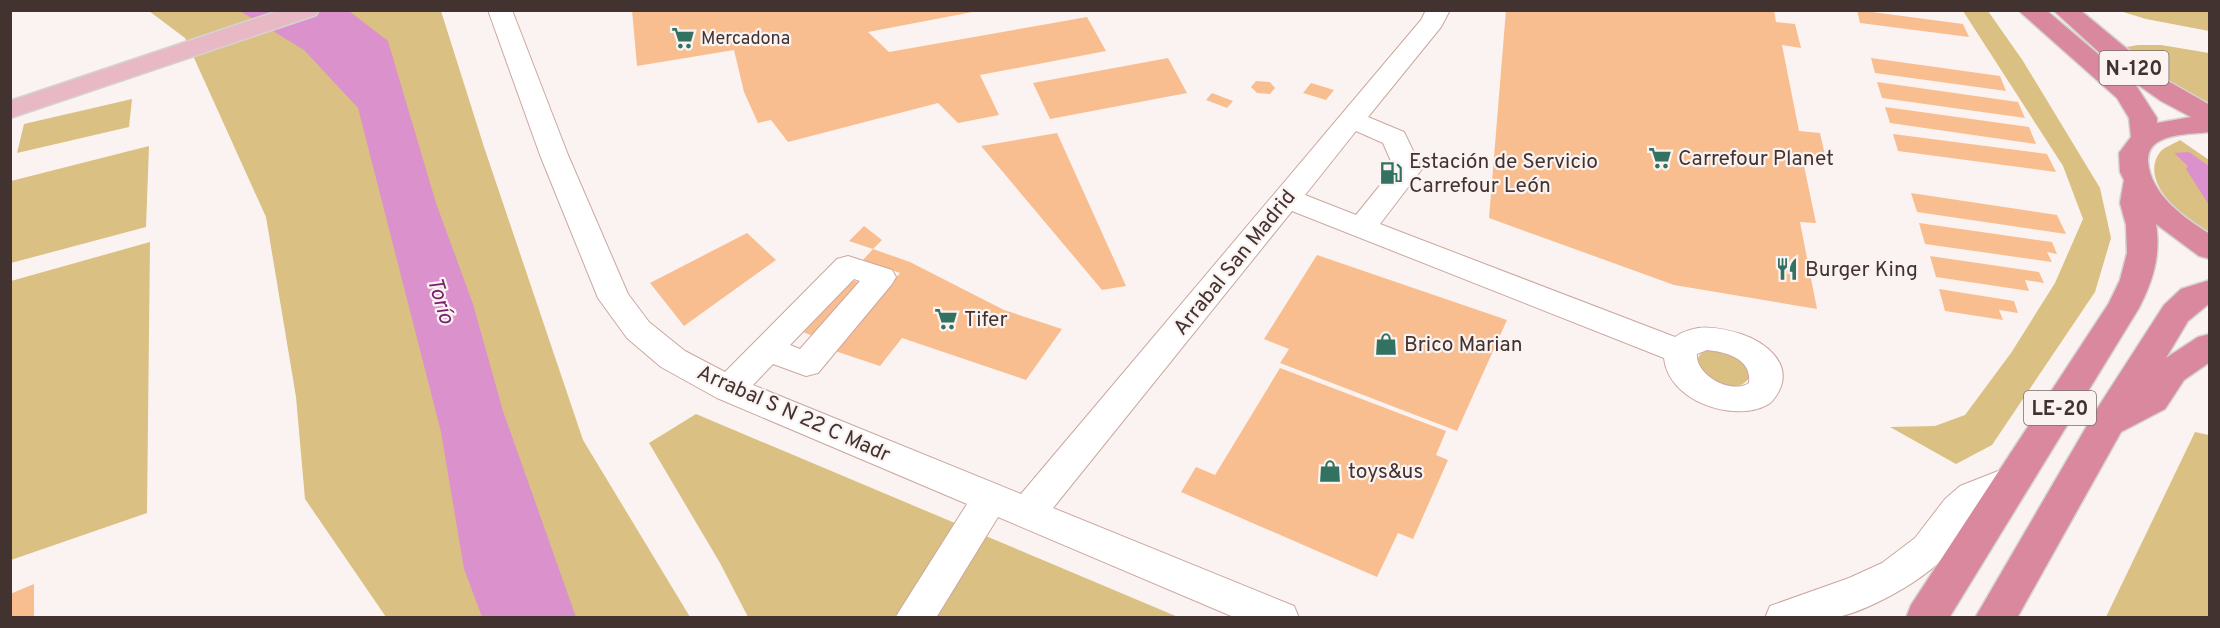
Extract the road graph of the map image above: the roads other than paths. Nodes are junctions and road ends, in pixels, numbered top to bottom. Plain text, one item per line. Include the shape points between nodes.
1 (307, 10) edge
2 (500, 10) edge
3 (1438, 10) edge
4 (2030, 10) edge
5 (2065, 10) edge
6 (10, 110) edge
7 (2210, 116) edge
8 (1351, 119) junction
9 (2210, 124) edge
10 (2145, 137) junction
11 (2137, 183) junction
12 (1286, 198) junction
13 (1362, 227) junction
14 (2210, 249) edge
15 (2210, 291) edge
16 (2210, 346) edge
17 (769, 350) dead end
18 (1681, 352) dead end
19 (729, 389) junction
20 (2108, 422) junction
21 (2016, 478) junction
22 (991, 498) junction
23 (1028, 512) junction
24 (914, 618) edge
25 (1280, 618) edge
26 (1784, 618) edge
27 (1926, 618) edge
28 (1995, 618) edge

1 - 6 main road
2 - 19 street, Arrabal S N 22 C Madr via 554,155 614,298 638,330 672,359
3 - 8 street, Arrabal San Madrid
4 - 10 highway, N-120 via 2127,93 2143,118
5 - 7 highway, N-120 via 2155,84
8 - 12 street, Arrabal San Madrid
8 - 13 street via 1394,138 1408,169
9 - 10 highway via 2171,127
10 - 11 highway via 2132,155
11 - 14 highway via 2165,219
11 - 21 highway, LE-20 via 2133,199 2142,231 2138,280
12 - 13 street
12 - 23 street, Arrabal San Madrid
13 - 18 street
15 - 20 highway, LE-20 via 2193,297 2176,313
16 - 20 highway via 2172,371 2153,400
17 - 19 street
19 - 22 street, Arrabal S N 22 C Madr
20 - 28 highway, LE-20
21 - 26 street via 1973,496 1928,549 1896,575
21 - 27 highway, LE-20
22 - 23 street, Arrabal S N 22 C Madr
22 - 24 street
23 - 25 street, Arrabal S N 22 C Madr

